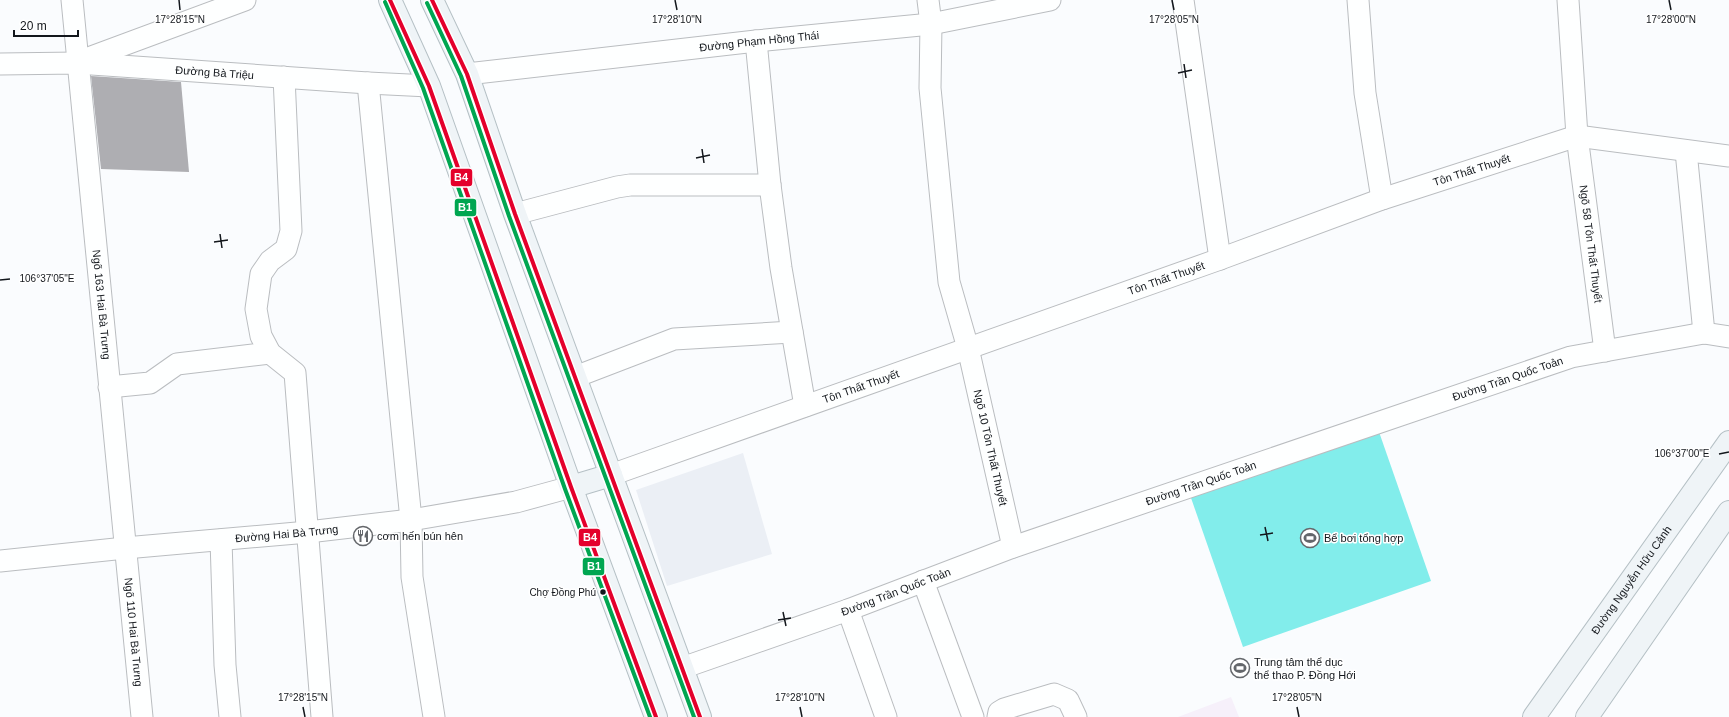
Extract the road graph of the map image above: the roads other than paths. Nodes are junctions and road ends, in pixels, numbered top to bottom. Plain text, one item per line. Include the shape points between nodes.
1 (72, 0) edge
2 (246, 0) edge
3 (390, 0) edge
4 (432, 0) edge
5 (928, 0) edge
6 (1050, 0) edge
7 (1183, 0) edge
8 (1358, 0) edge
9 (1568, 0) edge
10 (210, 6) edge
11 (931, 24) junction
12 (756, 41) junction
13 (77, 63) junction
14 (0, 64) edge
15 (467, 74) junction
16 (284, 77) junction
17 (368, 83) junction
18 (429, 86) junction
19 (1577, 136) junction
20 (1686, 151) junction
21 (1729, 156) edge
22 (770, 185) junction
23 (1382, 199) junction
24 (515, 214) junction
25 (1220, 259) junction
26 (792, 332) junction
27 (1704, 332) junction
28 (1729, 337) edge
29 (968, 348) junction
30 (1605, 351) junction
31 (270, 353) junction
32 (575, 377) junction
33 (109, 387) junction
34 (805, 406) junction
35 (1729, 442) edge
36 (611, 474) junction
37 (571, 487) junction
38 (1729, 512) edge
39 (411, 520) junction
40 (308, 532) junction
41 (221, 540) junction
42 (1013, 546) junction
43 (125, 548) junction
44 (0, 561) edge
45 (923, 581) junction
46 (848, 610) junction
47 (682, 668) junction
48 (142, 717) edge
49 (230, 717) edge
50 (322, 717) edge
51 (434, 717) edge
52 (656, 717) edge
53 (700, 717) edge
54 (886, 717) edge
55 (973, 717) edge
56 (998, 717) edge
57 (1076, 717) edge
58 (1534, 717) edge
59 (1587, 717) edge

1 - 13 street, Ngõ 163 Hai Bà Trưng
2 - 10 street
3 - 18 main road
4 - 15 main road
5 - 11 street, Ngõ 10 Tôn Thất Thuyết
6 - 11 street, Đường Phạm Hồng Thái
7 - 25 street
8 - 23 street via 1365,93
9 - 19 street, Ngõ 58 Tôn Thất Thuyết
10 - 13 street
11 - 12 street, Đường Phạm Hồng Thái
11 - 29 street, Ngõ 10 Tôn Thất Thuyết via 930,88 948,282
12 - 15 street, Đường Phạm Hồng Thái
12 - 22 street
13 - 14 street, Đường Bà Triệu
13 - 16 street, Đường Bà Triệu
13 - 33 street, Ngõ 163 Hai Bà Trưng
15 - 24 main road
16 - 17 street, Đường Bà Triệu
16 - 31 street via 291,231 286,248 270,261 261,274 256,309 261,336
17 - 18 street, Đường Bà Triệu
17 - 39 street
18 - 37 main road
19 - 20 street, Tôn Thất Thuyết
19 - 23 street, Tôn Thất Thuyết
19 - 30 street, Ngõ 58 Tôn Thất Thuyết
20 - 21 street, Tôn Thất Thuyết
20 - 27 street
22 - 24 street via 630,185
22 - 26 street
23 - 25 street, Tôn Thất Thuyết
24 - 32 main road
25 - 29 street, Tôn Thất Thuyết
26 - 32 street via 674,339
26 - 34 street
27 - 28 street, Đường Trần Quốc Toản
27 - 30 street, Đường Trần Quốc Toản
29 - 34 street, Tôn Thất Thuyết
29 - 42 street, Ngõ 10 Tôn Thất Thuyết
30 - 42 street, Đường Trần Quốc Toản via 1571,357
31 - 33 street via 177,364 150,383
31 - 40 street via 295,373
32 - 36 main road
33 - 43 street, Ngõ 163 Hai Bà Trưng
34 - 36 street, Tôn Thất Thuyết
35 - 58 main road, Đường Nguyễn Hữu Cảnh
36 - 37 main road
36 - 47 main road
37 - 39 street, Đường Hai Bà Trưng via 516,502
37 - 52 main road
38 - 59 main road
39 - 40 street, Đường Hai Bà Trưng
39 - 51 street via 412,577
40 - 41 street, Đường Hai Bà Trưng
40 - 50 street
41 - 43 street, Đường Hai Bà Trưng
41 - 49 street via 225,665
42 - 45 street, Đường Trần Quốc Toản
43 - 44 street, Đường Hai Bà Trưng
43 - 48 street, Ngõ 110 Hai Bà Trưng
45 - 46 street, Đường Trần Quốc Toản
45 - 55 street
46 - 47 street, Đường Trần Quốc Toản
46 - 54 street
47 - 53 main road
56 - 57 street via 999,712 1004,709 1054,694 1068,700

